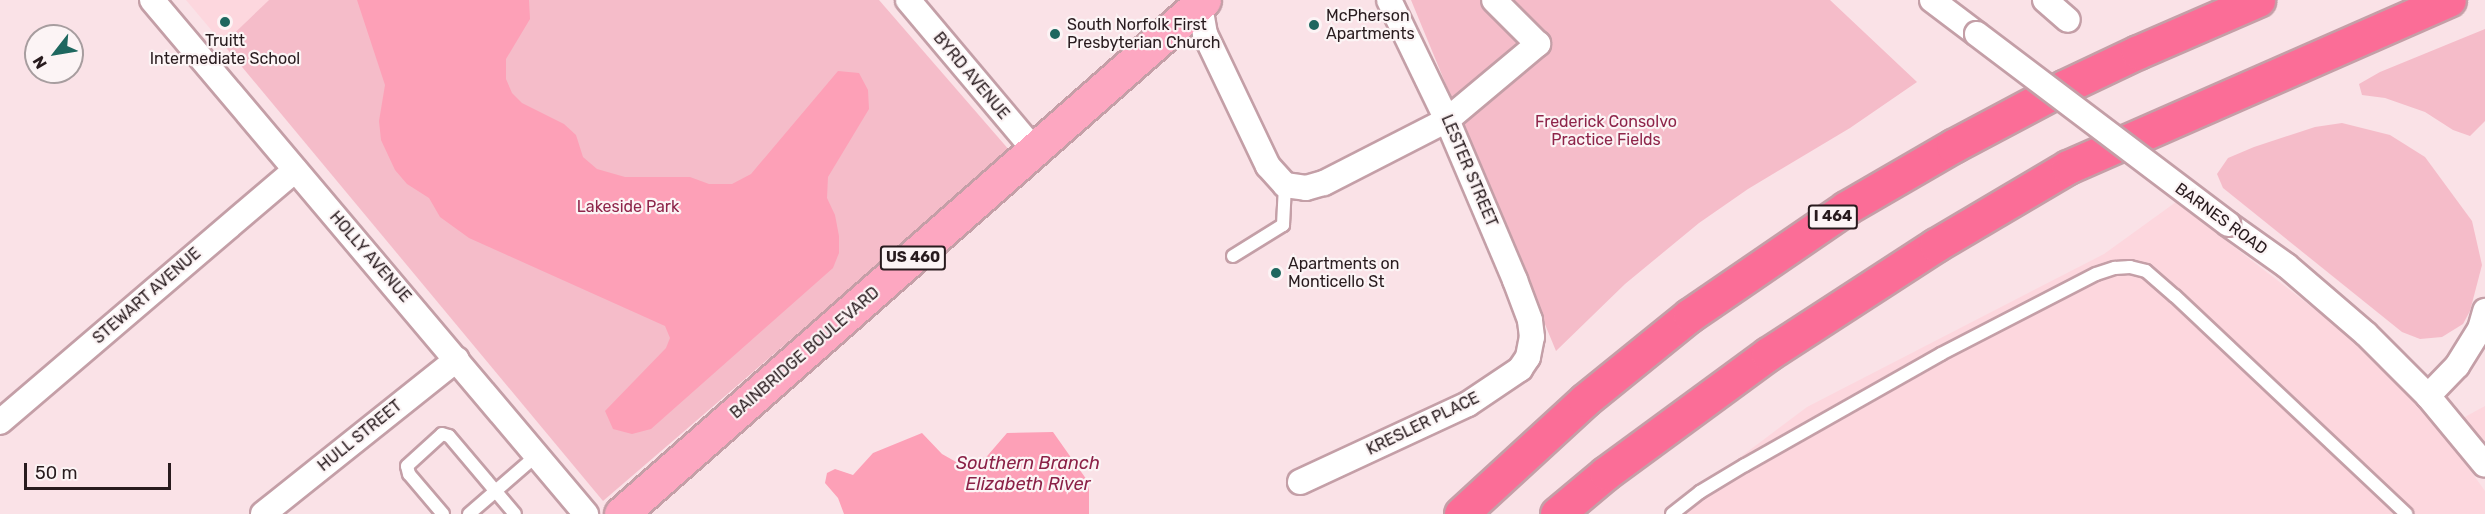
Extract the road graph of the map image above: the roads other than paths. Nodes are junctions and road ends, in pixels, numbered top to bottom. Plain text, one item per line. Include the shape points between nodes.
1 (152, 0) edge
2 (908, 0) edge
3 (1389, 0) edge
4 (1494, 0) edge
5 (1932, 0) edge
6 (2045, 0) edge
7 (2258, 0) edge
8 (2449, 0) edge
9 (1201, 1) edge
10 (2068, 20) dead end
11 (1447, 120) junction
12 (1035, 151) junction
13 (295, 170) junction
14 (1289, 186) junction
15 (1233, 256) dead end
16 (2485, 311) edge
17 (1530, 348) joint
18 (457, 359) junction
19 (2428, 396) junction
20 (0, 422) edge
21 (1638, 451) junction
22 (537, 455) junction
23 (2485, 465) edge
24 (1300, 482) dead end
25 (496, 491) junction
26 (263, 514) edge
27 (443, 514) edge
28 (469, 514) edge
29 (515, 514) edge
30 (586, 514) edge
31 (621, 514) edge
32 (1461, 514) edge
33 (1557, 514) edge
34 (1583, 514) edge
35 (1672, 514) edge
36 (2406, 514) edge

1 - 13 street, HOLLY AVENUE
2 - 12 street, BYRD AVENUE
3 - 11 street, LESTER STREET
4 - 11 street via 1538,44
5 - 19 street, BARNES ROAD, bridge via 2287,266
6 - 10 street
7 - 32 highway, I 464 via 2064,87 1846,208 1690,315 1585,400
8 - 21 highway via 2068,167 1936,245 1785,343
9 - 12 main road, BAINBRIDGE BOULEVARD / US 460
9 - 14 street via 1205,34 1268,166
11 - 14 street via 1324,183 1306,188
11 - 17 street, LESTER STREET via 1530,320
12 - 31 main road, BAINBRIDGE BOULEVARD / US 460
13 - 18 street, HOLLY AVENUE
13 - 20 street, STEWART AVENUE
14 - 15 lane via 1283,225
16 - 19 street via 2480,329 2457,366
17 - 24 street, KRESLER PLACE via 1520,369 1468,404
18 - 22 street, HOLLY AVENUE
18 - 26 street, HULL STREET
19 - 23 street, BARNES ROAD
21 - 33 highway
21 - 34 highway
22 - 25 lane
22 - 30 street, HOLLY AVENUE
25 - 27 lane via 449,436 442,434 407,466 409,474
25 - 28 lane
25 - 29 lane
35 - 36 lane via 1745,465 1941,354 2096,274 2130,267 2146,271 2175,296

